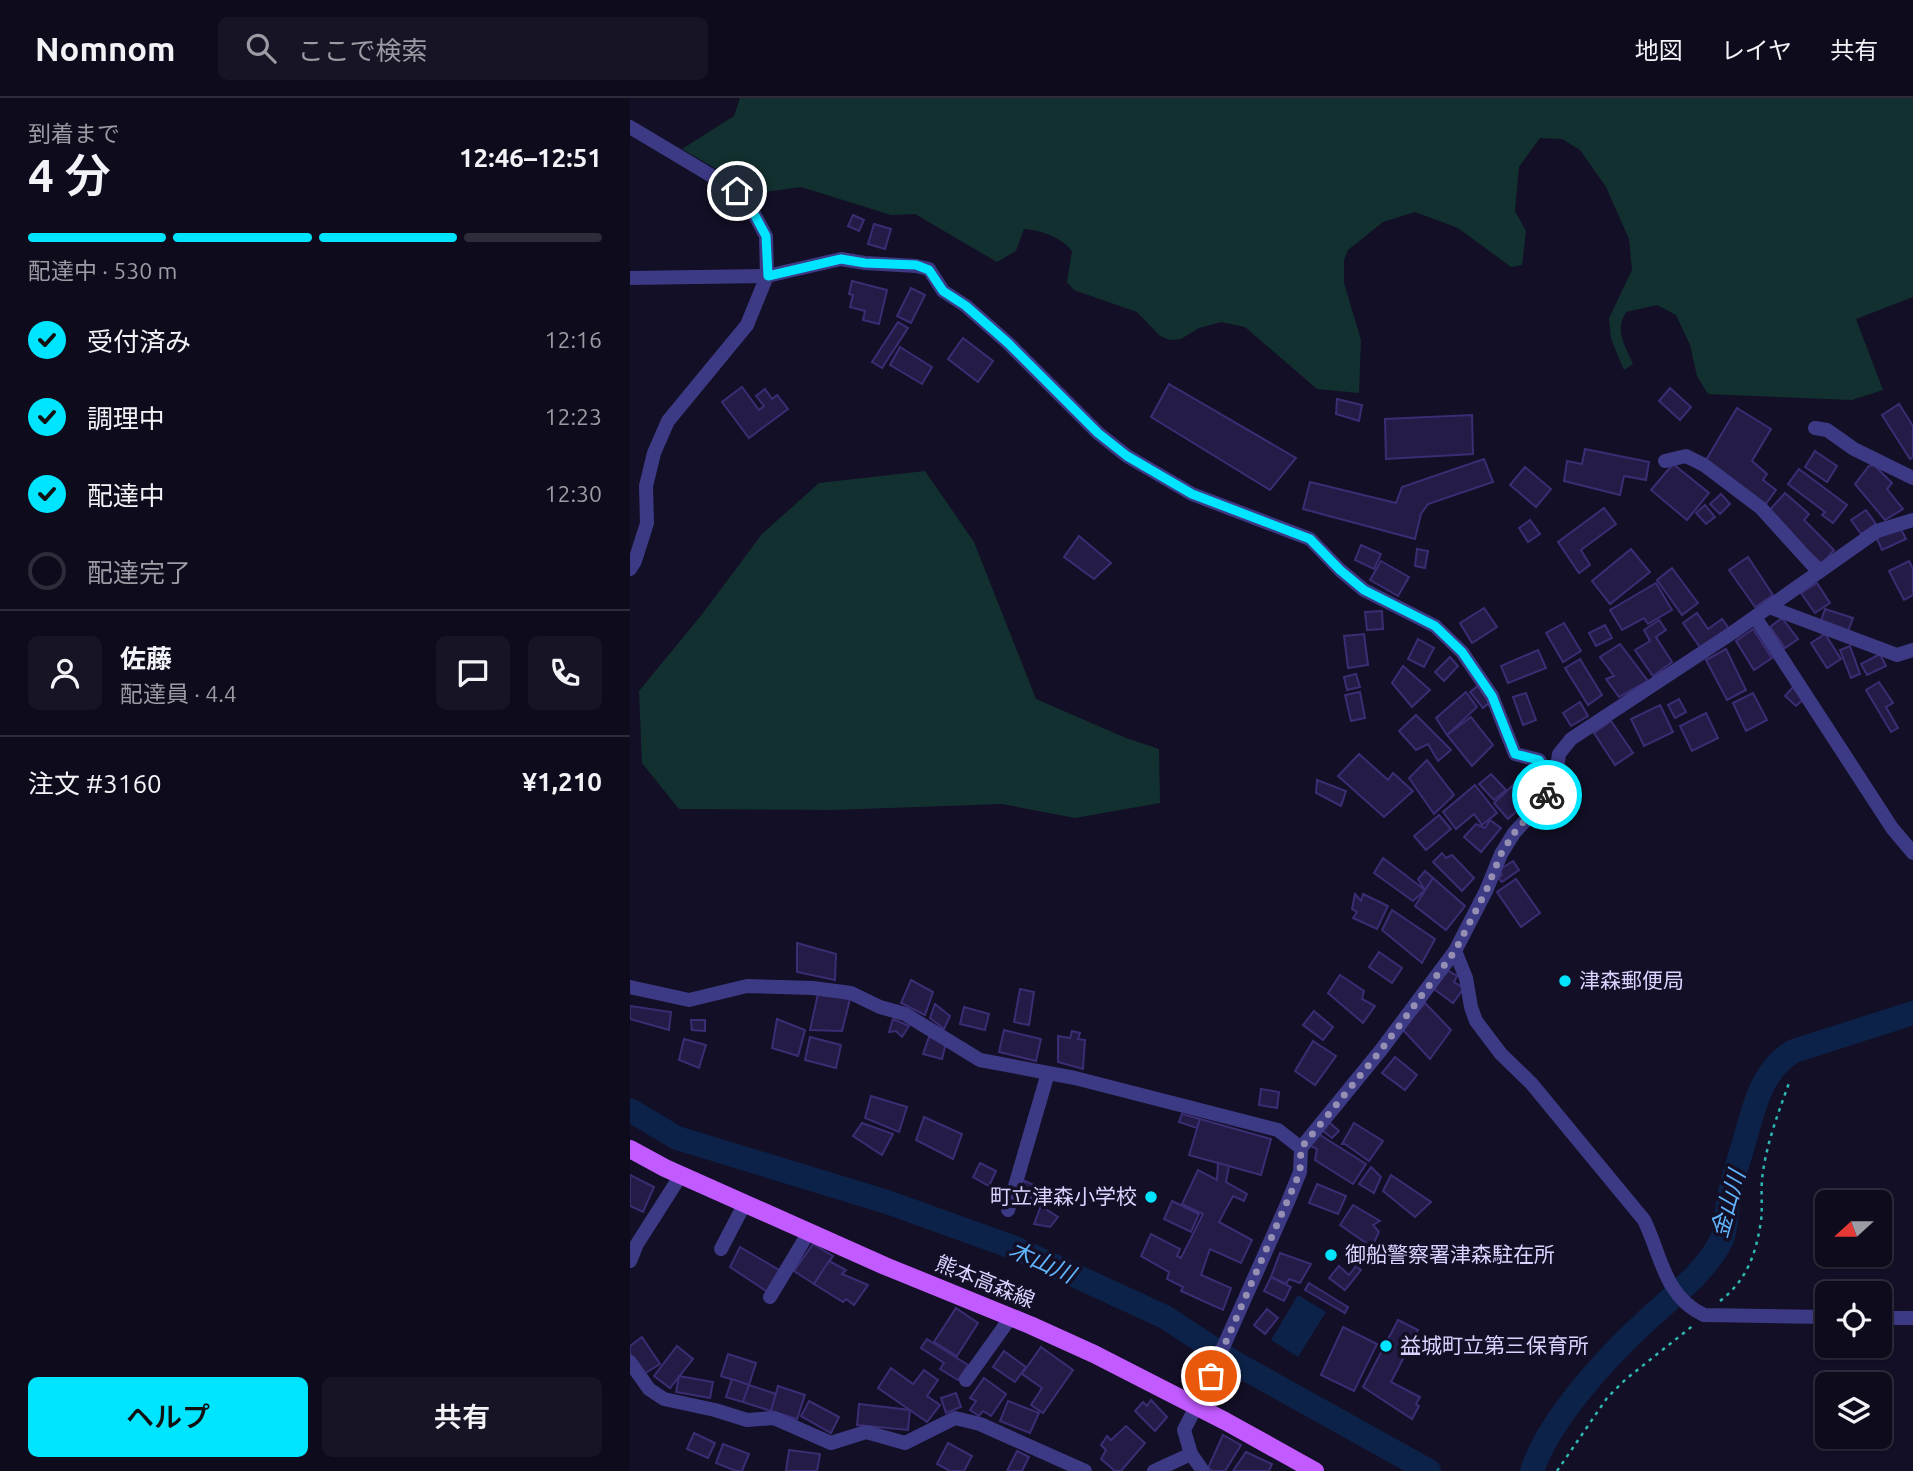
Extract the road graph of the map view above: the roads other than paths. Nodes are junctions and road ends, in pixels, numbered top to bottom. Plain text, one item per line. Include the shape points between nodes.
1 (630, 127) edge
2 (768, 276) junction
3 (630, 278) edge
4 (1815, 428) dead end
5 (1665, 461) dead end
6 (1913, 478) edge
7 (1913, 520) edge
8 (630, 569) edge
9 (1819, 572) junction
10 (1769, 607) junction
11 (1755, 617) junction
12 (1913, 649) edge
13 (1552, 783) junction
14 (1913, 853) edge
15 (1455, 951) junction
16 (630, 987) edge
17 (1048, 1073) junction
18 (1301, 1148) junction
19 (630, 1150) edge
20 (681, 1175) junction
21 (745, 1203) junction
22 (1008, 1210) dead end
23 (809, 1232) junction
24 (721, 1249) dead end
25 (630, 1261) edge
26 (770, 1297) dead end
27 (1011, 1317) junction
28 (1815, 1317) edge
29 (1892, 1318) edge
30 (1913, 1318) edge
31 (630, 1362) edge
32 (966, 1380) dead end
33 (1199, 1402) junction
34 (1191, 1454) junction
35 (1076, 1469) edge
36 (1154, 1471) edge
37 (1203, 1471) edge
38 (1315, 1471) edge

1 - 2 street via 737,191 766,236
2 - 3 street
2 - 8 street via 747,325 668,421 654,453 646,485 647,523
2 - 13 street via 841,259 929,270 943,291 1008,343 1127,456 1192,494 1310,539 1364,590 1435,626 1462,652 1492,696 1515,754 1539,760
4 - 6 street via 1827,430
5 - 9 street via 1686,456 1704,465 1760,508
7 - 9 street via 1877,531
9 - 10 street
10 - 11 street
10 - 12 street via 1897,655
11 - 13 street via 1571,739 1559,754
11 - 14 street via 1892,828
13 - 15 street via 1501,854
15 - 18 street
15 - 28 street via 1476,1021 1644,1220 1665,1275 1689,1308 1704,1315
16 - 17 street via 689,1000 747,986 851,993 905,1014 979,1060
17 - 18 street via 1278,1130
17 - 22 street
18 - 33 street via 1300,1172
19 - 20 main road, 熊本高森線
20 - 21 main road, 熊本高森線
20 - 25 street
21 - 23 main road, 熊本高森線
21 - 24 street
23 - 26 street
23 - 27 main road, 熊本高森線
27 - 32 street
27 - 33 main road, 熊本高森線
29 - 30 street
31 - 35 street via 649,1389 664,1399 747,1420 774,1418 831,1443 866,1432 905,1443 955,1418 980,1424
33 - 34 street via 1184,1430
33 - 38 main road, 熊本高森線
34 - 36 street
34 - 37 street

